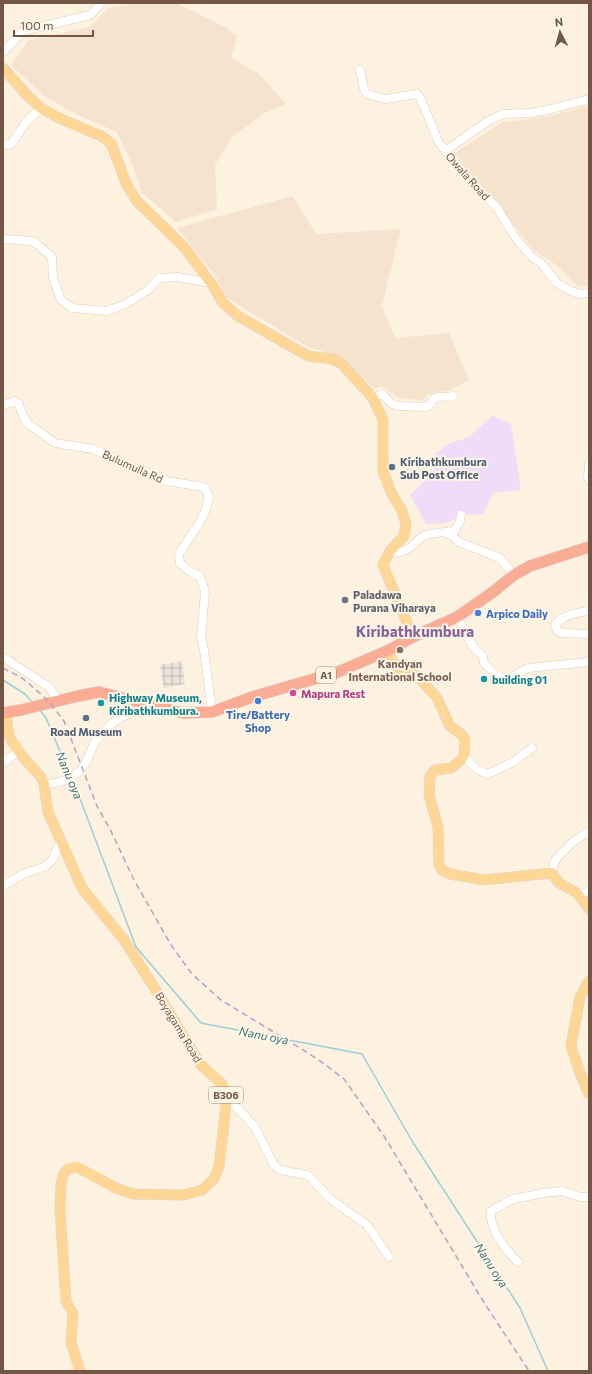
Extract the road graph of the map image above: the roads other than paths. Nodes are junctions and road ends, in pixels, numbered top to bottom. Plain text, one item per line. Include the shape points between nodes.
1 (102, 3) edge
2 (3, 52) edge
3 (3, 68) edge
4 (360, 70) dead end
5 (589, 99) edge
6 (41, 108) junction
7 (3, 144) edge
8 (445, 151) junction
9 (3, 239) edge
10 (211, 283) junction
11 (589, 293) edge
12 (453, 396) dead end
13 (373, 398) junction
14 (3, 405) edge
15 (589, 464) edge
16 (589, 480) edge
17 (461, 515) dead end
18 (449, 534) junction
19 (589, 547) edge
20 (391, 550) junction
21 (514, 575) junction
22 (589, 611) edge
23 (458, 617) junction
24 (589, 634) edge
25 (413, 637) junction
26 (388, 651) junction
27 (3, 657) edge
28 (589, 662) edge
29 (59, 701) junction
30 (147, 705) junction
31 (212, 712) junction
32 (5, 713) edge
33 (532, 748) dead end
34 (19, 751) junction
35 (464, 755) junction
36 (3, 763) edge
37 (44, 784) junction
38 (589, 831) edge
39 (60, 842) junction
40 (552, 873) junction
41 (3, 886) edge
42 (589, 892) edge
43 (577, 893) junction
44 (589, 910) edge
45 (589, 981) edge
46 (589, 1094) edge
47 (227, 1097) junction
48 (589, 1197) edge
49 (389, 1258) dead end
50 (518, 1262) dead end
51 (80, 1371) edge

1 - 2 street via 90,15 23,31
3 - 6 main road
4 - 8 street, Owala Road via 366,94 385,99 417,94 438,143
5 - 8 street via 531,113 503,114 488,121
6 - 7 street via 26,122 12,143
6 - 10 main road via 101,136 111,144 126,183 136,200 184,246
8 - 11 street, Owala Road via 498,210 514,236 532,257 569,290 579,294
9 - 10 street via 33,241 52,257 53,278 60,300 72,308 107,310 126,304 148,290 159,278 177,277
10 - 13 main road via 222,303 238,316 308,356 332,359 342,364
12 - 13 street via 436,397 425,407 392,404 382,394
13 - 20 main road via 383,420 383,471 406,524 404,536
14 - 31 street, Bulumulla Rd via 15,401 19,404 27,423 54,443 93,448 166,481 204,486 209,496 206,509 179,554 180,563 200,576 205,592 201,636
15 - 16 street
17 - 18 street via 455,530
18 - 20 street via 434,532 399,553
18 - 21 street via 459,542 500,558
19 - 21 highway, A1 via 530,566
20 - 25 main road via 383,565
21 - 23 highway, A1
22 - 24 street via 574,614 555,624 557,631 562,633
23 - 25 highway, A1
23 - 28 street via 473,647 483,656 484,663 496,675 507,680 528,668
25 - 26 highway, A1
26 - 31 highway, A1 via 338,672
26 - 35 main road via 397,668 413,673 437,698 450,726 465,740
27 - 29 street via 45,685
29 - 30 highway, A1 via 99,692
29 - 32 highway, A1
30 - 31 highway, A1 via 183,712
30 - 37 street via 119,718 100,735 83,767 74,775 54,784
32 - 34 main road, Boyagama Road / B306 via 7,730
33 - 35 street via 513,762 488,774 480,772
34 - 36 street
34 - 37 main road, Boyagama Road / B306
35 - 40 main road via 451,768 435,770 430,776 429,795 438,827 439,864 442,870 450,874 484,880
37 - 39 main road, Boyagama Road / B306 via 48,812
38 - 40 street via 574,841 555,860
39 - 41 street via 53,859 46,866 23,874
39 - 47 main road, Boyagama Road / B306 via 82,888 124,940 194,1054 202,1066 222,1084
40 - 43 main road via 559,883
42 - 43 street
43 - 44 main road
45 - 46 main road via 580,997 571,1046
47 - 49 street via 255,1128 274,1165 280,1170 311,1178 330,1199 367,1225
47 - 51 main road, B306 via 219,1167 214,1179 202,1190 184,1195 133,1194 77,1167 68,1169 63,1175 60,1211 66,1301 73,1314 71,1342
48 - 50 street via 580,1198 562,1191 544,1193 513,1199 491,1211 490,1218 499,1238

